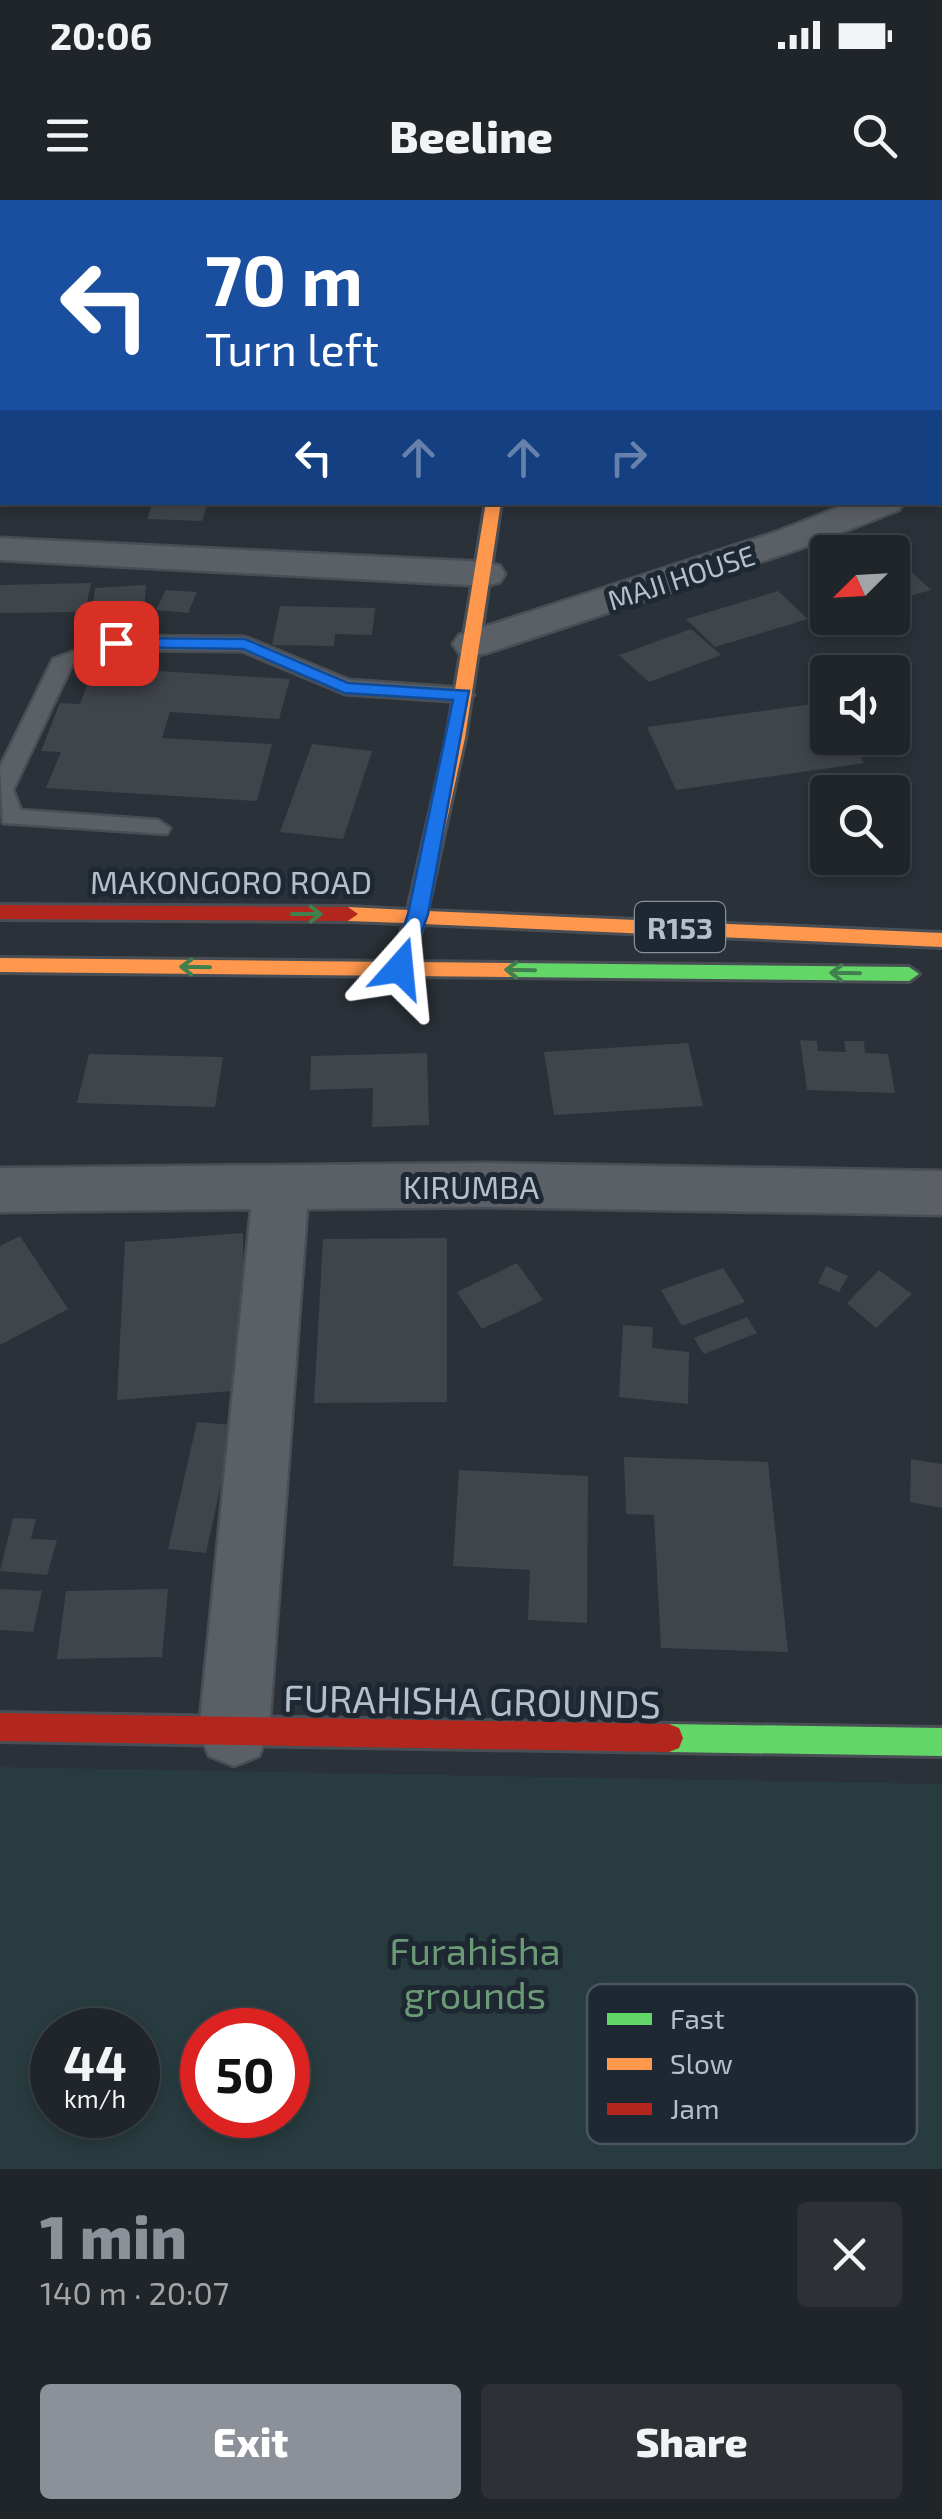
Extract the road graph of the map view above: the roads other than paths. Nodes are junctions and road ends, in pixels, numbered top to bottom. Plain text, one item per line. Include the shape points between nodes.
1 (494, 505) edge
2 (878, 505) edge
3 (0, 549) edge
4 (486, 574) junction
5 (473, 644) junction
6 (463, 695) junction
7 (158, 828) dead end
8 (0, 912) edge
9 (418, 914) junction
10 (942, 940) edge
11 (0, 964) edge
12 (400, 968) junction
13 (942, 974) edge
14 (281, 1188) junction
15 (0, 1190) edge
16 (942, 1194) edge
17 (0, 1727) edge
18 (234, 1730) junction
19 (942, 1742) edge

1 - 4 main road
2 - 5 street, MAJI HOUSE
3 - 4 street
4 - 5 main road
5 - 6 main road
6 - 7 lane via 344,688 245,644 116,643 64,658 2,790 12,817
6 - 9 main road
8 -> 9 main road, MAKONGORO ROAD / R153
9 - 10 main road, MAKONGORO ROAD / R153
9 - 12 main road
12 -> 11 main road, R153
13 -> 12 main road, R153
14 - 15 street, KIRUMBA
14 - 16 street, KIRUMBA
14 - 18 street
17 - 18 main road, FURAHISHA GROUNDS
18 - 19 main road, FURAHISHA GROUNDS

